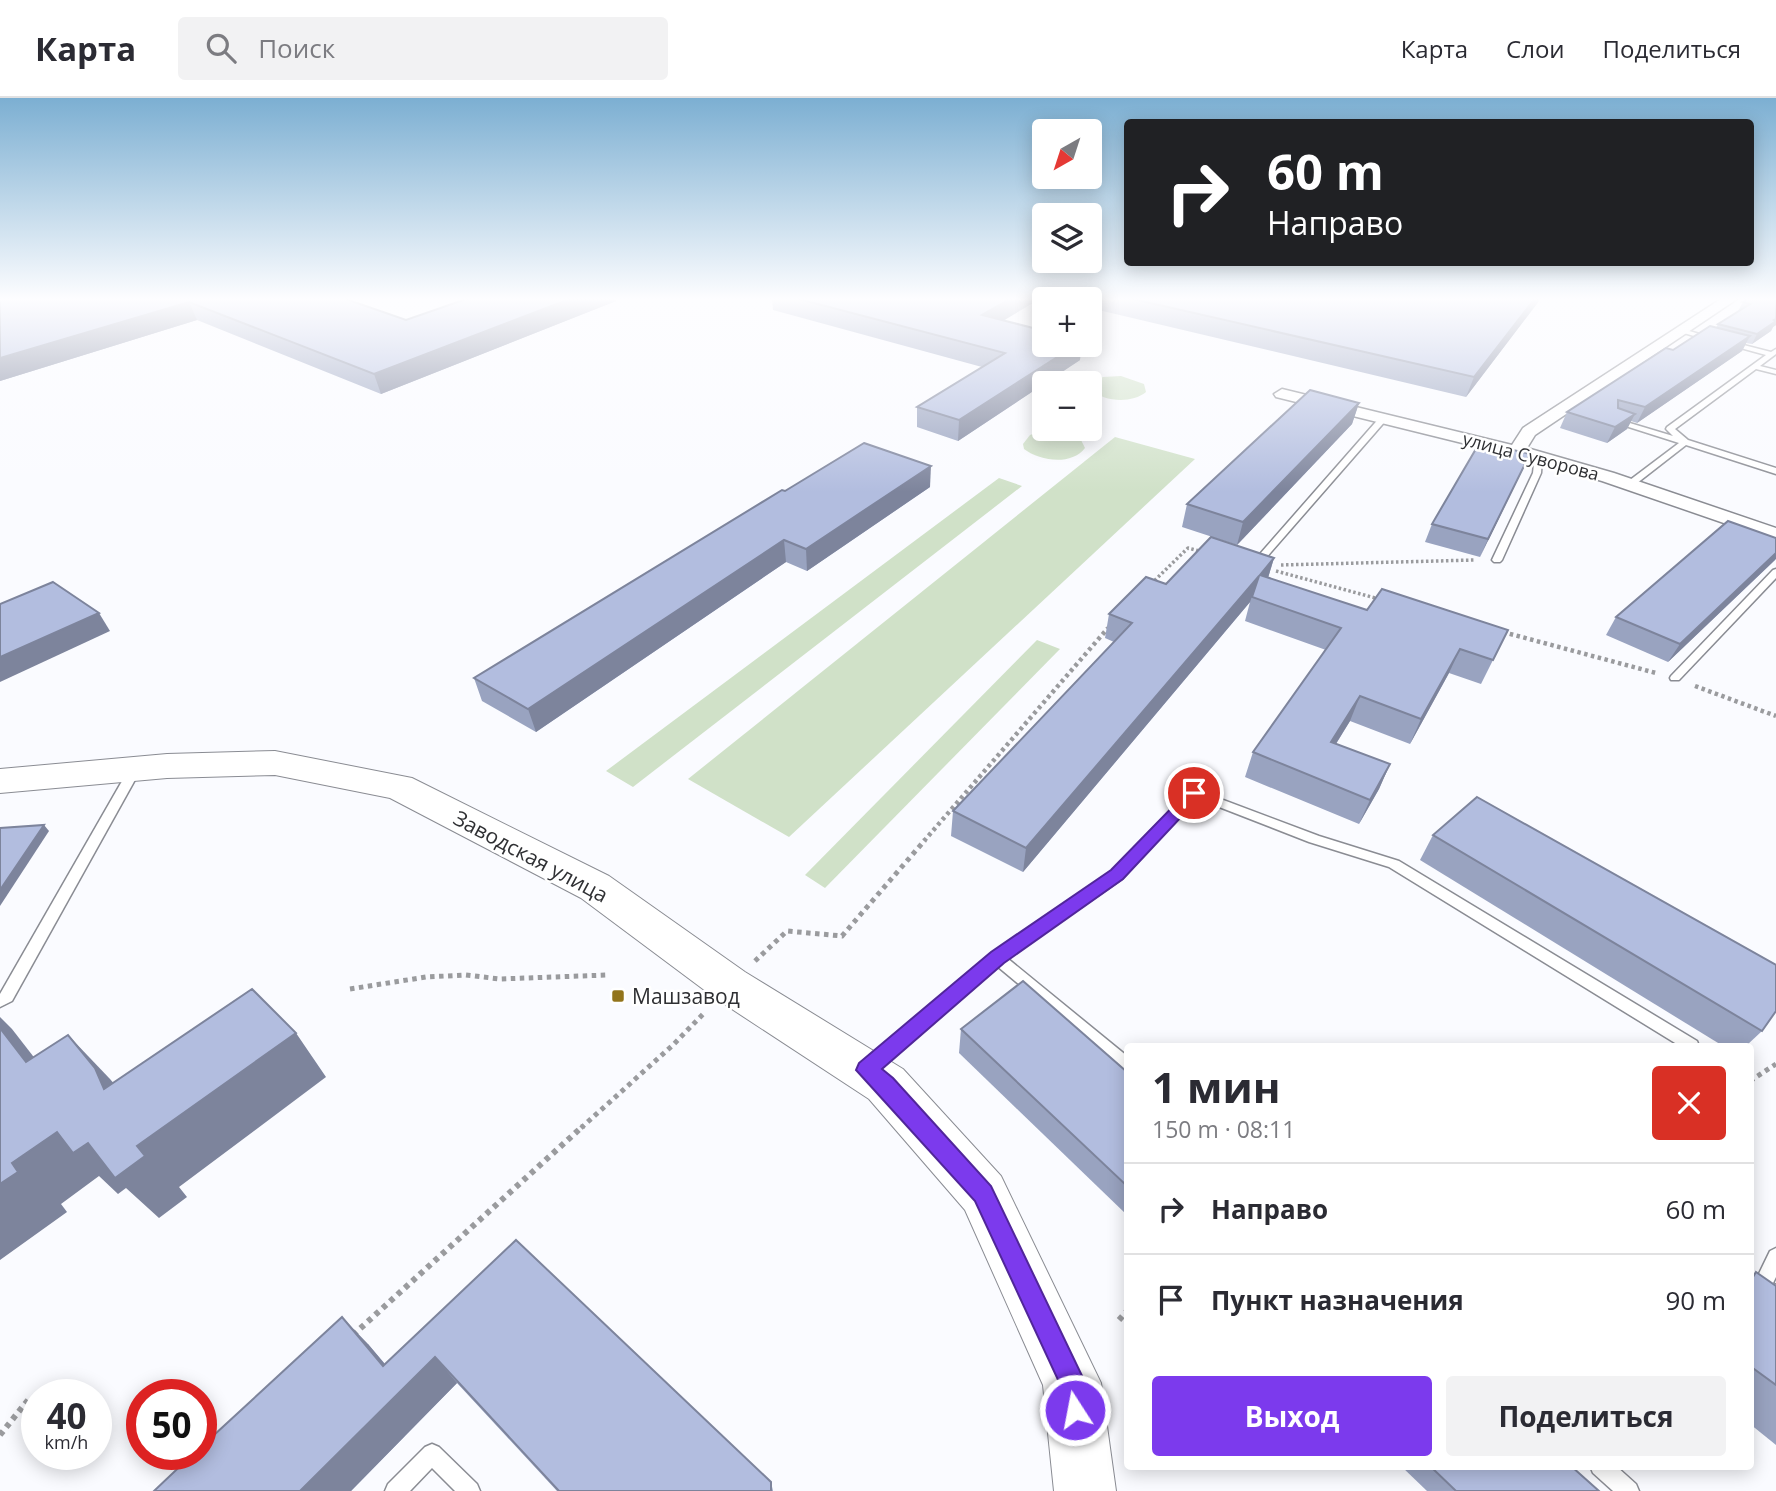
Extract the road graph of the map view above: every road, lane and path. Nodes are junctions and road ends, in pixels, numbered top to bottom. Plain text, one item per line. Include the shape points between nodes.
1 (1632, 362) edge
2 (1762, 362) edge
3 (1756, 367) junction
4 (1776, 372) edge
5 (1282, 394) dead end
6 (1384, 418) junction
7 (1615, 419) edge
8 (1685, 442) junction
9 (1517, 451) junction
10 (1538, 457) junction
11 (1776, 471) edge
12 (1629, 485) junction
13 (1776, 535) edge
14 (1497, 560) joint
15 (1254, 565) junction
16 (1776, 572) edge
17 (1143, 592) edge
18 (1386, 601) edge
19 (1117, 618) edge
20 (1491, 629) edge
21 (1675, 678) junction
22 (1776, 716) edge
23 (136, 769) junction
24 (0, 780) edge
25 (997, 958) junction
26 (607, 975) dead end
27 (730, 985) junction
28 (350, 989) dead end
29 (0, 1001) edge
30 (1687, 1043) edge
31 (1124, 1063) edge
32 (1776, 1064) edge
33 (867, 1070) junction
34 (1754, 1078) edge
35 (1776, 1257) edge
36 (1776, 1296) edge
37 (1124, 1314) edge
38 (1119, 1320) dead end
39 (346, 1342) edge
40 (21, 1409) edge
41 (0, 1435) edge
42 (1605, 1470) edge
43 (395, 1491) edge
44 (470, 1491) edge
45 (1085, 1491) edge
46 (1629, 1491) edge

1 - 9 street via 1529,432
2 - 3 lane
3 - 4 lane
3 - 8 lane via 1670,429
5 - 6 street, улица Суворова
6 - 9 street, улица Суворова
6 - 15 lane
7 - 8 lane
8 - 11 lane
8 - 12 lane
9 - 10 street, улица Суворова
10 - 12 street, улица Суворова
10 - 14 lane via 1537,473
12 - 13 street, улица Суворова
14 - 15 path
15 - 17 path via 1188,548
15 - 18 path
16 - 21 lane
19 - 27 path via 842,936 787,930
20 - 21 path
21 - 22 path
23 - 24 main road, Заводская улица
23 - 27 main road, Заводская улица via 275,763 399,787 595,887
23 - 29 lane via 7,997
25 - 30 lane via 1117,875 1194,793 1394,864
25 - 31 lane
25 - 33 lane
26 - 28 path via 426,976
27 - 33 main road, Заводская улица
27 - 39 path via 674,1044
32 - 34 path
33 - 45 main road, Заводская улица via 886,1084 983,1193 1072,1382
35 - 36 lane via 1762,1286
37 - 38 path
40 - 41 path
42 - 46 lane
43 - 44 lane via 432,1454

